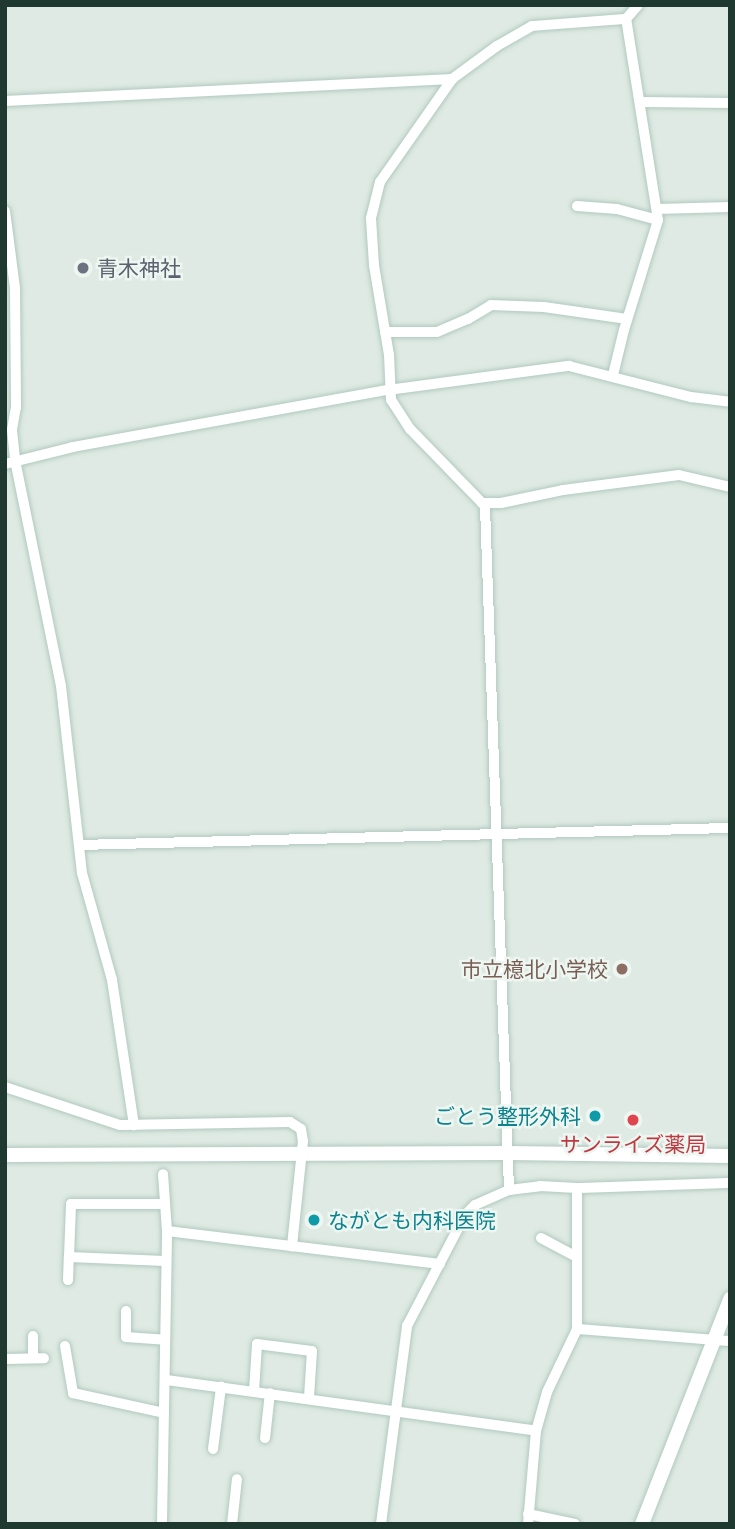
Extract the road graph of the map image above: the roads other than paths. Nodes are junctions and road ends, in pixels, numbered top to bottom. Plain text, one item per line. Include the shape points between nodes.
1 (639, 5) edge
2 (626, 19) junction
3 (452, 79) junction
4 (5, 101) edge
5 (642, 102) junction
6 (730, 103) edge
7 (577, 206) dead end
8 (730, 207) edge
9 (5, 211) edge
10 (657, 215) junction
11 (627, 319) junction
12 (386, 332) junction
13 (613, 375) junction
14 (388, 390) junction
15 (730, 402) edge
16 (10, 462) edge
17 (730, 487) edge
18 (482, 503) junction
19 (730, 828) edge
20 (495, 833) junction
21 (79, 845) junction
22 (5, 1087) edge
23 (134, 1125) junction
24 (730, 1147) edge
25 (303, 1153) junction
26 (508, 1153) junction
27 (5, 1155) edge
28 (730, 1156) edge
29 (163, 1174) dead end
30 (730, 1183) edge
31 (577, 1188) junction
32 (509, 1191) junction
33 (165, 1204) junction
34 (167, 1231) junction
35 (541, 1238) dead end
36 (292, 1246) junction
37 (575, 1256) junction
38 (69, 1257) junction
39 (165, 1261) junction
40 (440, 1264) junction
41 (68, 1280) dead end
42 (730, 1300) edge
43 (127, 1311) dead end
44 (577, 1329) junction
45 (33, 1336) dead end
46 (165, 1340) junction
47 (723, 1340) edge
48 (65, 1346) dead end
49 (5, 1359) edge
50 (166, 1380) junction
51 (221, 1387) junction
52 (254, 1391) junction
53 (270, 1393) junction
54 (309, 1398) junction
55 (395, 1409) junction
56 (164, 1413) junction
57 (536, 1431) junction
58 (265, 1438) dead end
59 (213, 1449) dead end
60 (237, 1479) dead end
61 (528, 1519) edge
62 (163, 1524) edge
63 (232, 1524) edge
64 (381, 1524) edge
65 (575, 1524) edge
66 (642, 1524) edge

1 - 2 street
2 - 3 street via 532,26
2 - 5 street
3 - 4 street
3 - 12 street via 380,182 376,195 374,265
5 - 6 street
5 - 10 street
7 - 10 street
8 - 10 street
9 - 16 street via 15,288 16,407
10 - 11 street
11 - 12 street via 491,305 437,332
11 - 13 street
12 - 14 street
13 - 14 street via 569,366
13 - 15 street via 691,397
14 - 16 street
14 - 18 street via 410,429
16 - 21 street via 61,686
17 - 18 street via 679,475
18 - 20 street
19 - 20 street
20 - 21 street
20 - 26 street
21 - 23 street via 82,873 112,980
22 - 23 street via 120,1125
23 - 25 street via 290,1122 301,1129
24 - 26 street
25 - 26 street
25 - 27 street
25 - 36 street
26 - 28 street
26 - 32 street
29 - 33 street
30 - 31 street
31 - 32 street via 540,1186
31 - 37 street
32 - 40 street via 470,1210
33 - 34 street
33 - 38 street via 71,1204
34 - 36 street
34 - 39 street
35 - 37 street
36 - 40 street
37 - 44 street
38 - 39 street
38 - 41 street
39 - 46 street
40 - 55 street via 408,1326
42 - 47 street
43 - 46 street via 126,1337
44 - 47 street
44 - 57 street via 547,1392
45 - 49 street via 38,1358
46 - 50 street
47 - 66 street
48 - 56 street via 73,1393
50 - 51 street
50 - 56 street
51 - 52 street
51 - 59 street
52 - 53 street
52 - 54 street via 257,1344 312,1351
53 - 54 street
53 - 58 street
54 - 55 street
55 - 57 street
55 - 64 street
56 - 62 street
57 - 61 street
60 - 63 street
61 - 65 street

